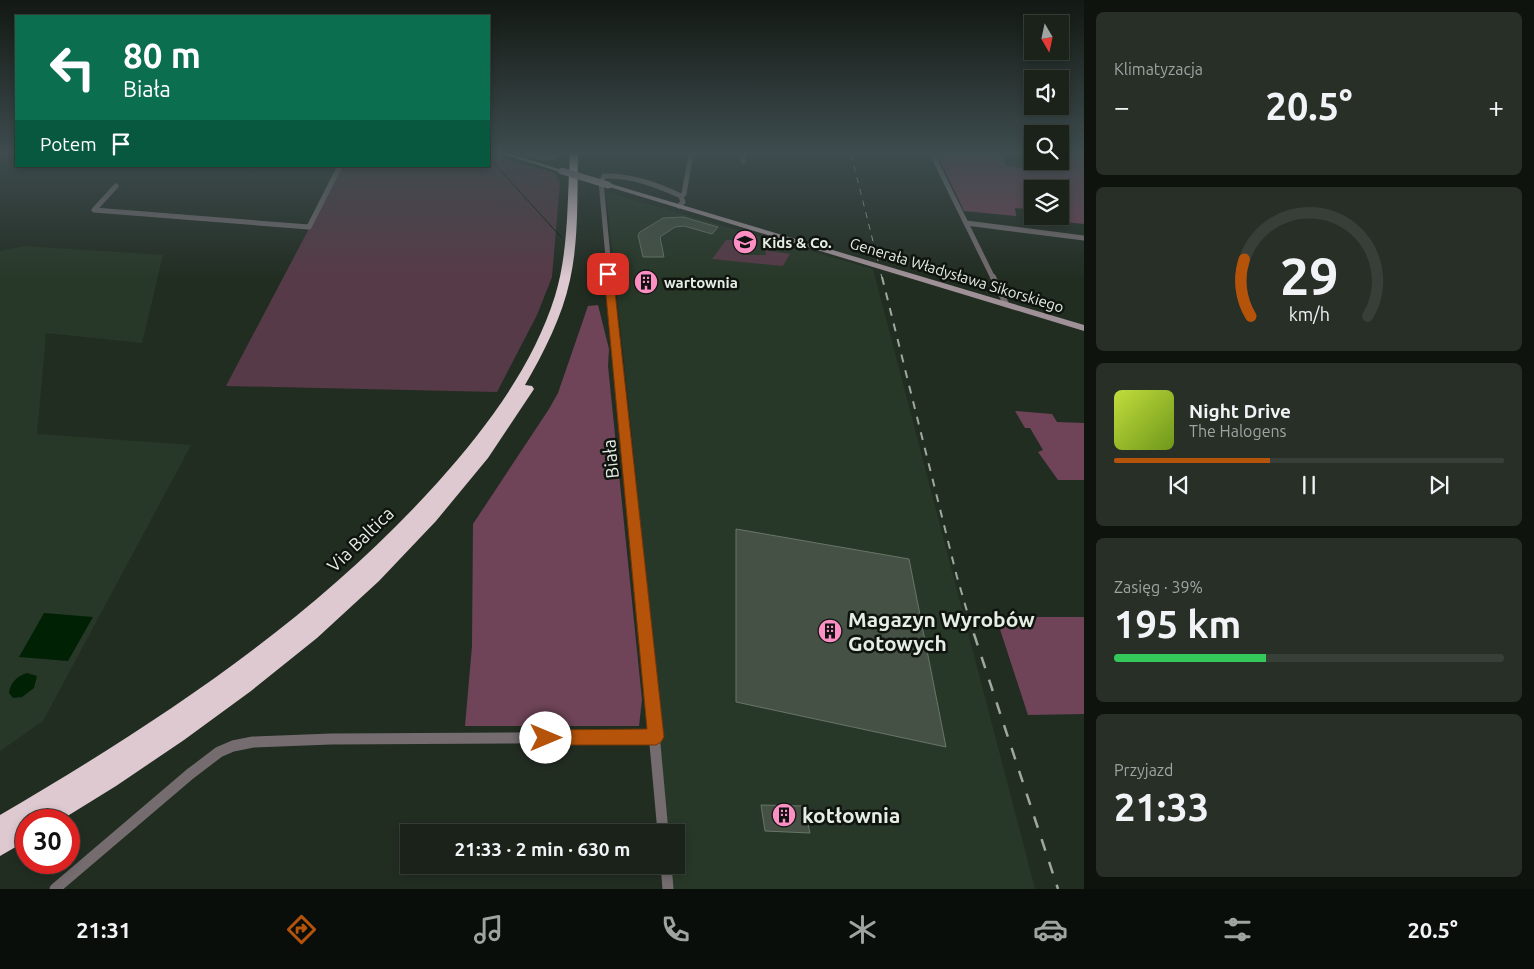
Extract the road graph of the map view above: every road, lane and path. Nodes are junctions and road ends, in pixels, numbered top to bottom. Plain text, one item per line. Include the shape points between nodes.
1 (107, 195) edge
2 (325, 195) edge
3 (572, 195) edge
4 (580, 195) edge
5 (602, 195) edge
6 (643, 195) edge
7 (952, 195) edge
8 (681, 196) edge
9 (679, 206) junction
10 (966, 223) junction
11 (1084, 238) edge
12 (1006, 304) junction
13 (1084, 328) edge
14 (656, 737) junction
15 (59, 809) edge
16 (662, 824) edge
17 (0, 827) edge
18 (15, 836) edge
19 (0, 845) edge
20 (667, 874) edge
21 (55, 889) edge
22 (668, 889) edge

1 - 2 street via 94,208 96,211 309,227
3 - 17 highway, Via Baltica via 569,257 556,310 514,394 452,476 362,569 264,652 109,762
4 - 15 highway, Via Baltica via 578,254 564,312 551,344 507,421 440,506 358,589 292,646 164,741
5 - 14 street, Biała
6 - 9 street, Generała Władysława Sikorskiego, bridge
7 - 10 street
8 - 9 street via 683,202
9 - 12 street, Generała Władysława Sikorskiego
10 - 11 street
10 - 12 street
12 - 13 street, Generała Władysława Sikorskiego
14 - 16 street, Biała
14 - 21 street via 331,739 253,742 233,746 190,774
18 - 19 highway
20 - 22 street

